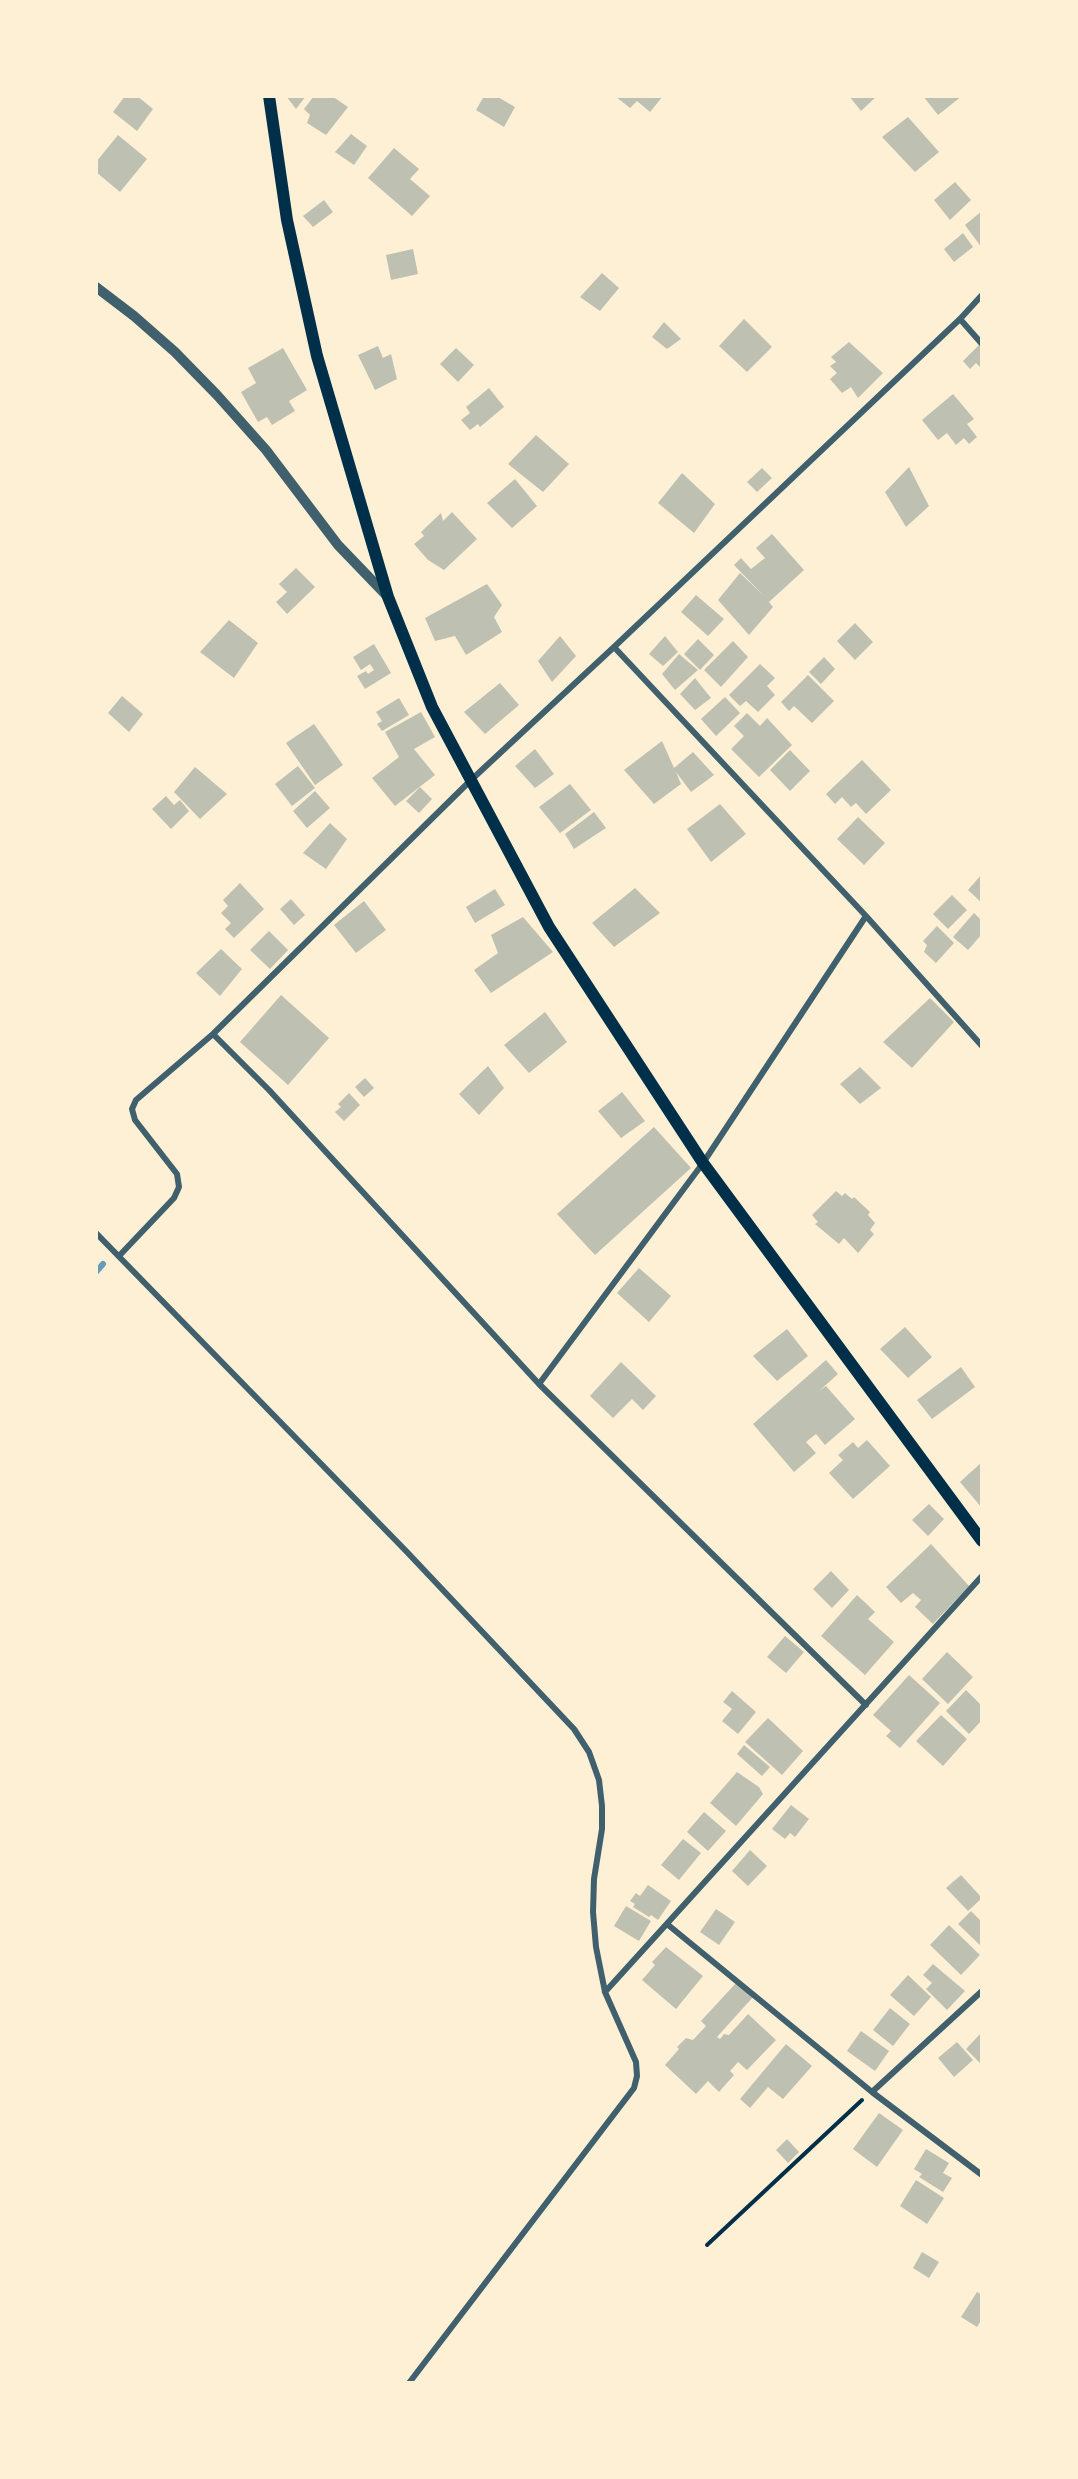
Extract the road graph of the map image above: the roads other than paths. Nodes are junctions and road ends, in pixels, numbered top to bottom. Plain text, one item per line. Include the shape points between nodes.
1 (269, 96) edge
2 (96, 286) edge
3 (982, 295) edge
4 (960, 320) junction
5 (982, 344) edge
6 (388, 597) junction
7 (614, 648) junction
8 (470, 781) junction
9 (866, 916) junction
10 (213, 1034) junction
11 (982, 1046) edge
12 (703, 1163) junction
13 (96, 1233) edge
14 (119, 1256) junction
15 (539, 1384) junction
16 (982, 1541) edge
17 (982, 1576) edge
18 (866, 1705) junction
19 (667, 1924) junction
20 (982, 1991) edge
21 (605, 1992) junction
22 (872, 2092) junction
23 (982, 2175) edge
24 (409, 2383) edge

1 - 6 main road via 287,220 317,356
2 - 6 street via 175,352 217,395 266,450 338,545
3 - 4 street
4 - 5 street
4 - 7 street
6 - 8 main road via 432,707
7 - 8 street
7 - 9 street
8 - 10 street
8 - 12 main road via 549,927
9 - 11 street
9 - 12 street
10 - 14 street via 133,1104 135,1120 177,1174 179,1187 174,1198
10 - 15 street
12 - 15 street
12 - 16 main road
13 - 14 street
14 - 21 street via 574,1729 589,1752 603,1806 593,1912
15 - 18 street
17 - 18 street
18 - 19 street
19 - 21 street
19 - 22 street
20 - 22 street
21 - 24 street via 636,2062 634,2088
22 - 23 street

